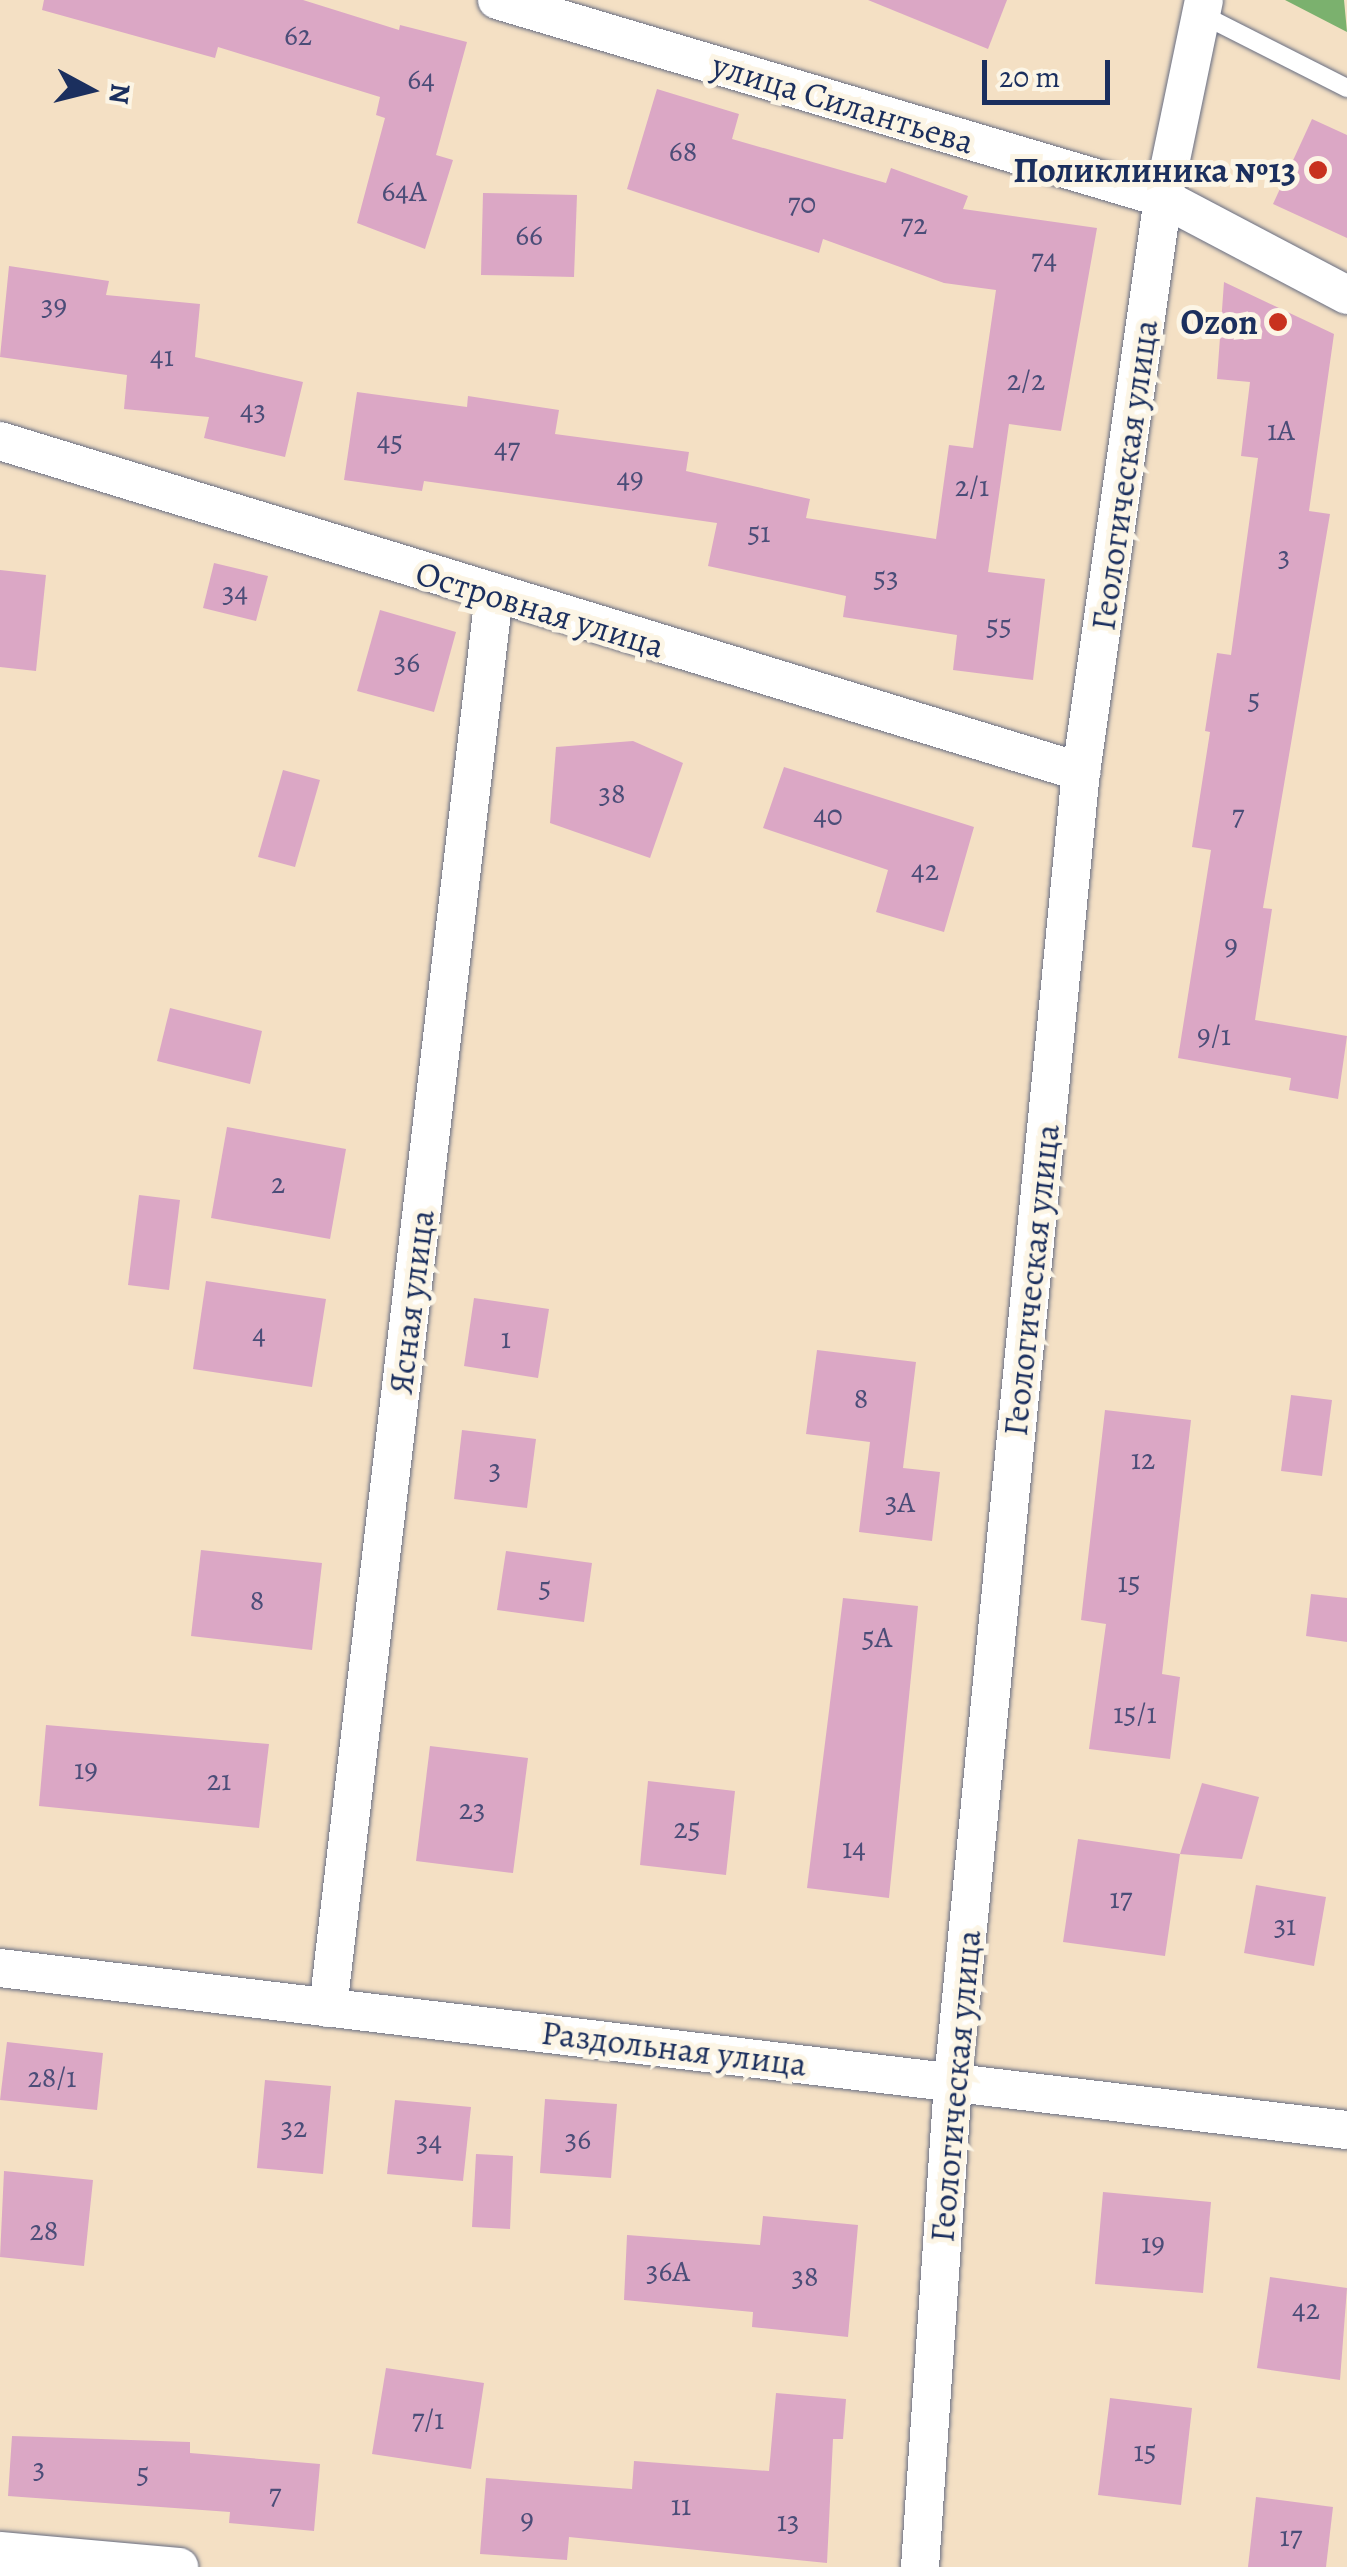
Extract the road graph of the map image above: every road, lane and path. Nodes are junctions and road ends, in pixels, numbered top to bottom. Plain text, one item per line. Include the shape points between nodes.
1 (496, 0) edge
2 (1202, 7) edge
3 (1347, 88) edge
4 (1163, 198) junction
5 (1347, 295) edge
6 (0, 441) edge
7 (494, 596) junction
8 (1082, 772) junction
9 (0, 1968) edge
10 (328, 2008) junction
11 (952, 2081) junction
12 (1347, 2130) edge
13 (0, 2551) edge
14 (178, 2567) edge
15 (920, 2567) edge

1 - 4 street, улица Силантьева
2 - 3 lane
2 - 4 street, Геологическая улица
4 - 5 street, улица Силантьева
4 - 8 street, Геологическая улица
6 - 7 street, Островная улица
7 - 8 street, Островная улица
7 - 10 street, Ясная улица
8 - 11 street, Геологическая улица
9 - 10 street, Раздольная улица
10 - 11 street, Раздольная улица
11 - 12 street, Раздольная улица
11 - 15 street, Геологическая улица
13 - 14 street

